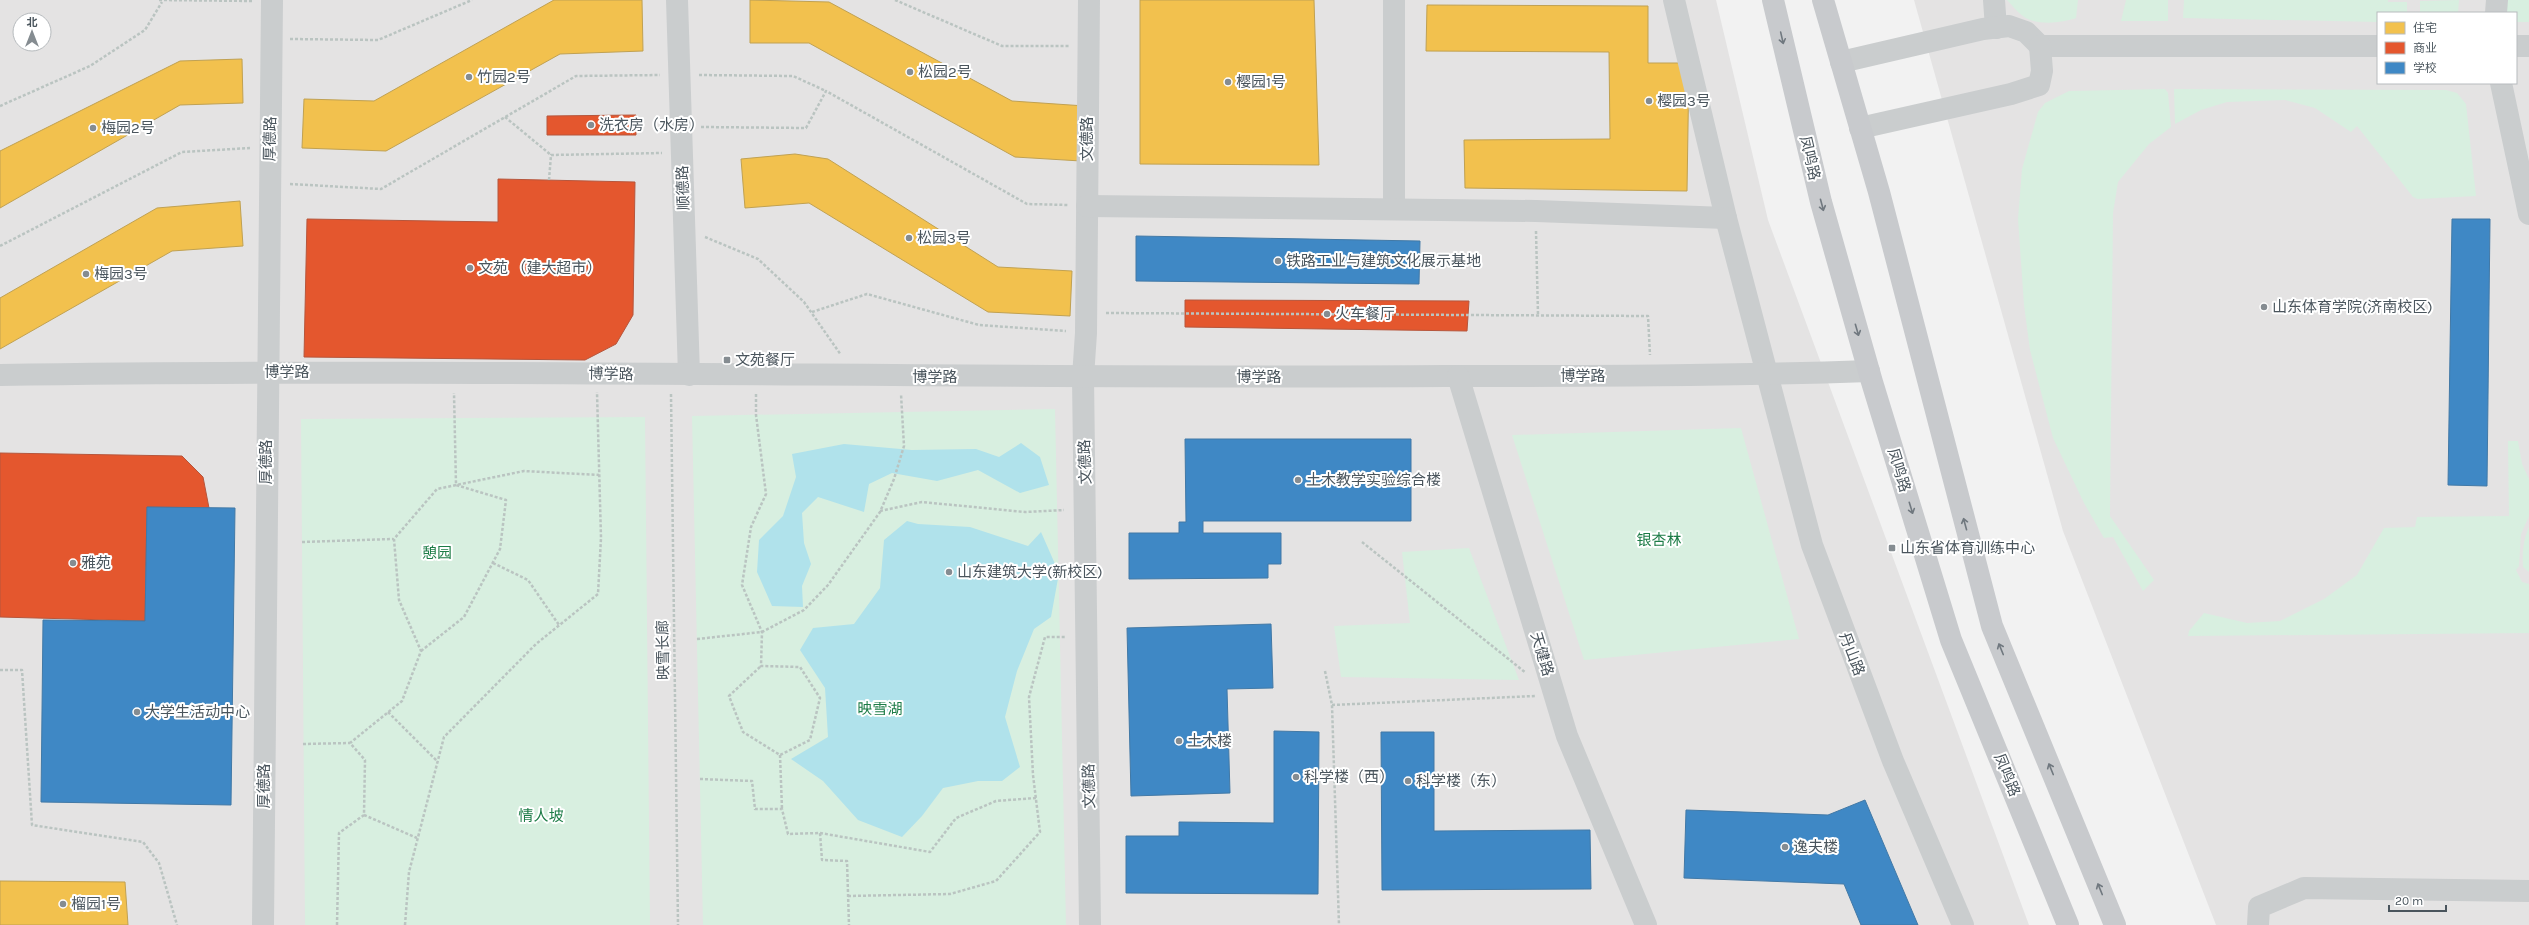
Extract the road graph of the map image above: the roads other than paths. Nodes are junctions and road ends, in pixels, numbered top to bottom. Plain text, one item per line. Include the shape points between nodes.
1 (677, 0) edge
2 (1089, 0) edge
3 (1394, 0) edge
4 (1674, 0) edge
5 (1773, 0) edge
6 (1823, 0) edge
7 (1994, 0) edge
8 (2497, 0) edge
9 (272, 1) edge
10 (2496, 12) edge
11 (1996, 28) junction
12 (2040, 46) junction
13 (2377, 46) edge
14 (2517, 46) edge
15 (2529, 46) edge
16 (1841, 62) junction
17 (2501, 84) edge
18 (1860, 128) junction
19 (1086, 206) junction
20 (1394, 209) junction
21 (2529, 214) edge
22 (1726, 218) junction
23 (267, 371) junction
24 (1869, 371) junction
25 (1766, 374) junction
26 (0, 375) edge
27 (680, 375) junction
28 (1458, 376) junction
29 (1083, 377) junction
30 (2529, 891) edge
31 (263, 925) edge
32 (1090, 925) edge
33 (1646, 925) edge
34 (1963, 925) edge
35 (2068, 925) edge
36 (2115, 925) edge
37 (2258, 925) edge

1 - 27 street, 顺德路 via 684,229
2 - 19 street, 文德路
3 - 20 street
4 - 22 street, 丹山路
5 -> 24 main road, 凤鸣路 via 1821,202
6 - 16 main road
7 - 11 street
8 - 10 street
9 - 23 street, 厚德路
11 - 12 street via 2009,26 2026,32
11 - 16 street
12 - 13 street
12 - 18 street via 2042,71 2038,84 2011,94
14 - 15 street
16 - 18 main road
17 - 21 street
36 -> 18 main road via 1992,626
19 - 20 street
19 - 29 street, 文德路 via 1086,323
20 - 22 street
22 - 25 street, 丹山路
23 - 26 street, 博学路
23 - 27 street, 博学路
23 - 31 street, 厚德路
24 - 25 street, 博学路
24 -> 35 main road, 凤鸣路 via 1951,640
25 - 28 street, 博学路
25 - 34 street, 丹山路 via 1812,545 1893,761
27 - 29 street, 博学路
28 - 29 street, 博学路
28 - 33 street, 天健路 via 1567,736
29 - 32 street, 文德路
30 - 37 street via 2304,888 2259,908

